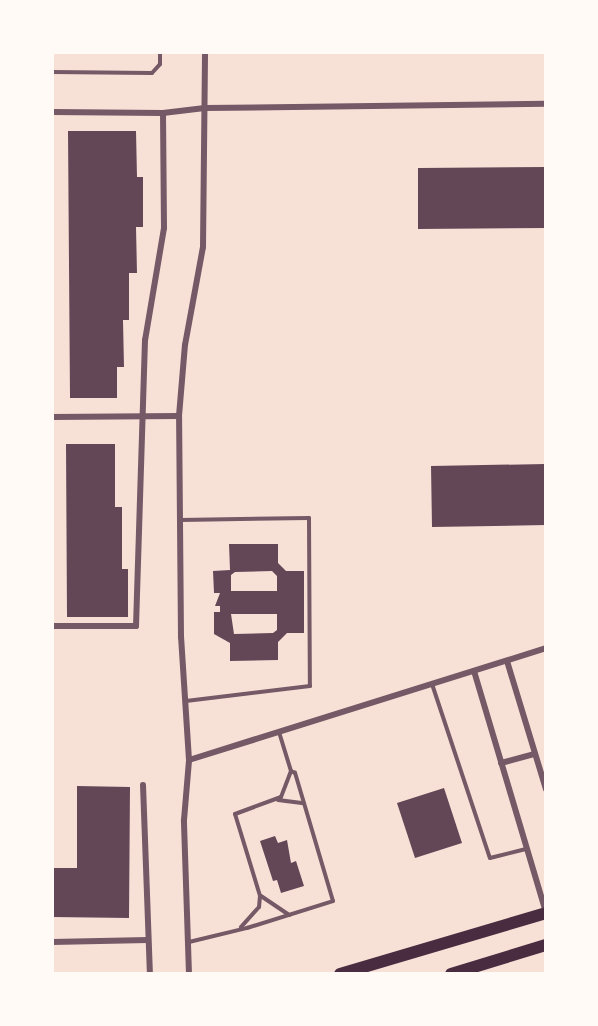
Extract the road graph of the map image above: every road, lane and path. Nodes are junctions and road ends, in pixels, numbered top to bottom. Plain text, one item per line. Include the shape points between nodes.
1 (160, 52) edge
2 (205, 52) edge
3 (52, 72) edge
4 (546, 104) edge
5 (205, 108) junction
6 (52, 112) edge
7 (163, 113) junction
8 (178, 416) junction
9 (52, 417) edge
10 (139, 417) junction
11 (180, 519) junction
12 (52, 626) edge
13 (546, 648) edge
14 (507, 661) junction
15 (474, 671) junction
16 (432, 684) junction
17 (185, 701) junction
18 (279, 732) junction
19 (535, 754) junction
20 (189, 760) junction
21 (501, 763) junction
22 (291, 771) junction
23 (144, 785) dead end
24 (546, 789) edge
25 (277, 800) junction
26 (304, 803) junction
27 (526, 849) junction
28 (260, 896) junction
29 (546, 913) edge
30 (289, 915) junction
31 (241, 927) junction
32 (148, 940) junction
33 (52, 942) edge
34 (188, 942) junction
35 (546, 945) edge
36 (150, 974) edge
37 (189, 974) edge
38 (340, 974) edge
39 (451, 974) edge

1 - 3 lane via 160,64 152,73
2 - 5 street
4 - 5 street
5 - 7 street
5 - 8 street via 203,247 185,345
6 - 7 street
7 - 10 street via 164,228 144,340
8 - 10 street
8 - 11 street
9 - 10 street
10 - 12 street via 136,626
11 - 17 street
11 - 17 lane via 309,518 310,686
13 - 14 street
14 - 15 street
14 - 19 street
15 - 16 street
15 - 21 street
16 - 18 street
16 - 27 lane via 490,858
17 - 20 street
18 - 20 street
18 - 22 lane
19 - 21 street
19 - 24 street
20 - 34 street via 184,820
21 - 27 street
22 - 25 lane via 285,793
22 - 26 lane via 296,773
23 - 32 street
25 - 26 lane
25 - 28 lane via 235,814
26 - 30 lane via 333,901
27 - 29 street
28 - 30 lane
28 - 31 lane via 258,907
29 - 38 highway
30 - 31 lane
31 - 34 lane
32 - 33 street
32 - 36 street
34 - 37 street
35 - 39 highway

